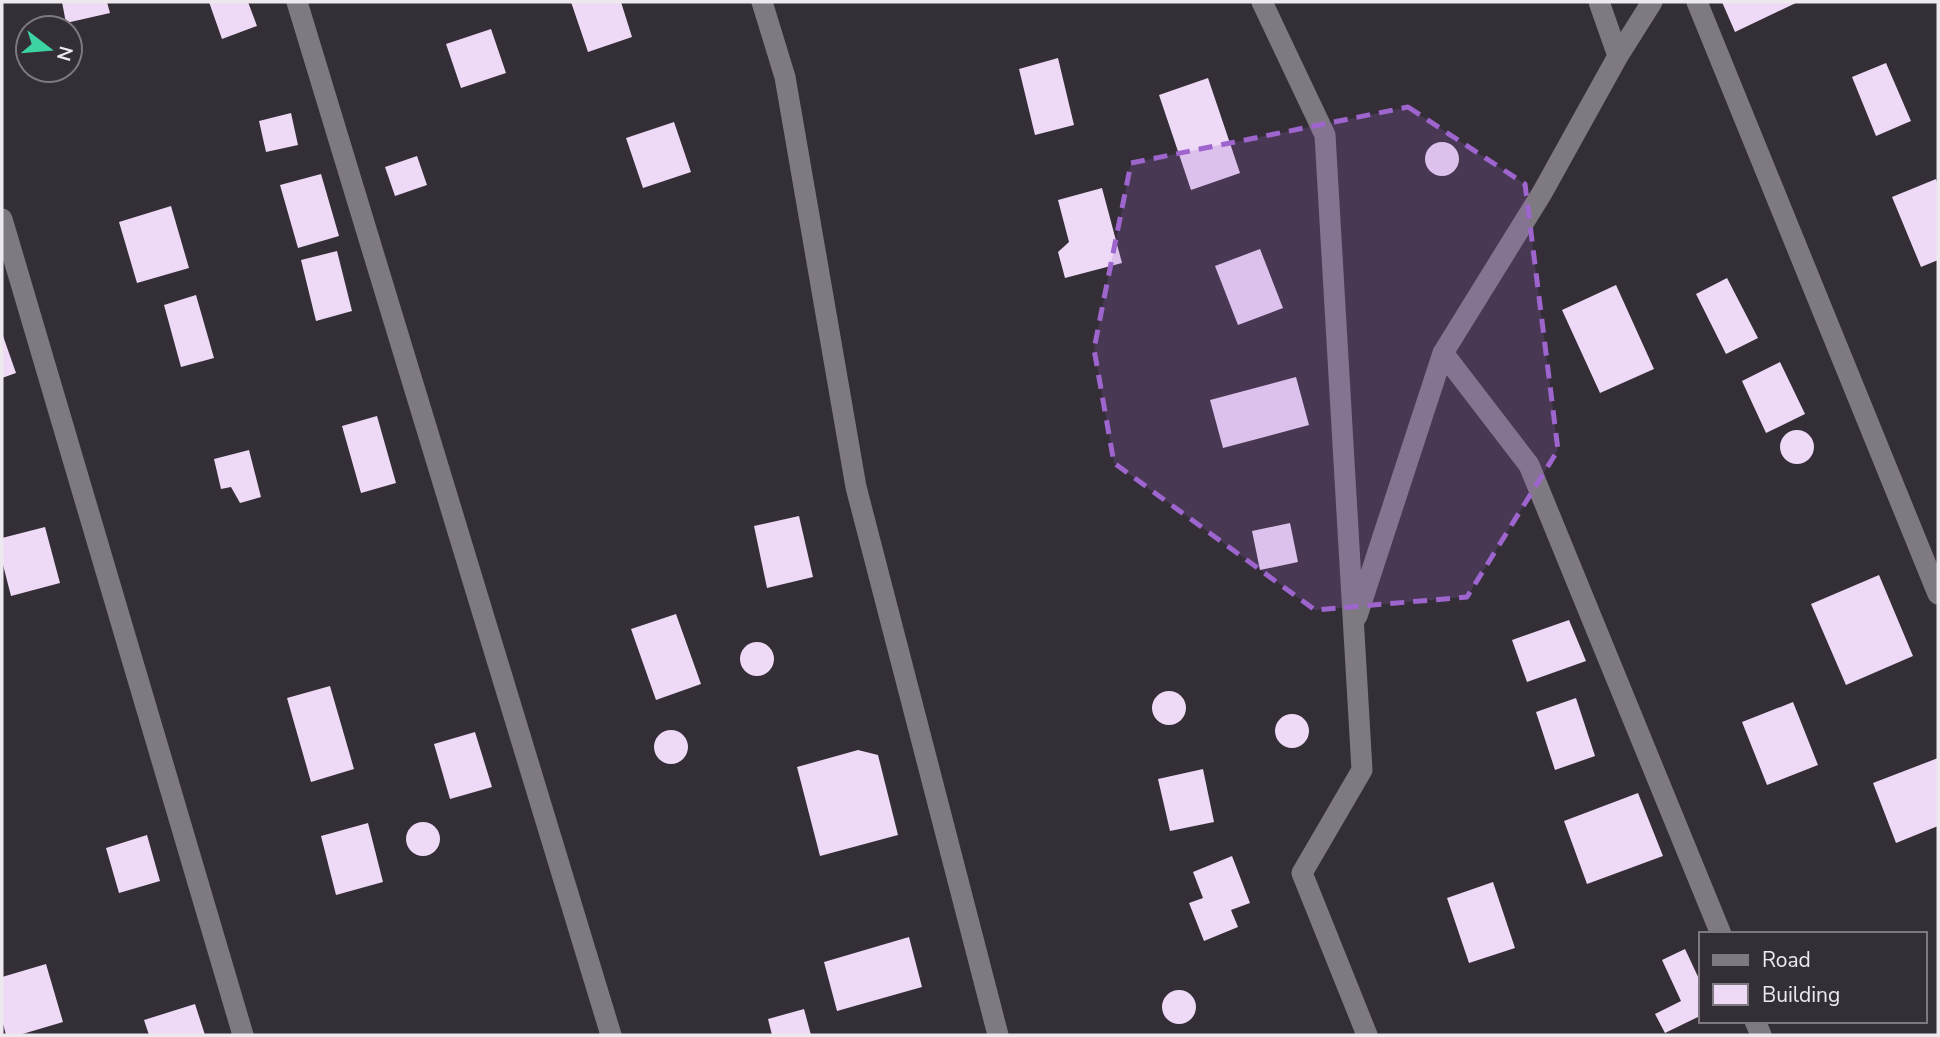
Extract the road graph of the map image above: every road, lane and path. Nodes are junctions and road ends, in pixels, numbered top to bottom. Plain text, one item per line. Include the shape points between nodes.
1 (297, 2) edge
2 (762, 2) edge
3 (1262, 2) edge
4 (1599, 2) edge
5 (1652, 2) edge
6 (1697, 2) edge
7 (1618, 56) junction
8 (2, 219) edge
9 (1443, 353) junction
10 (1938, 594) edge
11 (1353, 628) junction
12 (1720, 932) edge
13 (243, 1035) edge
14 (611, 1035) edge
15 (998, 1035) edge
16 (1367, 1035) edge

1 - 14 street
2 - 15 street via 785,77 856,488
3 - 11 street via 1325,135
4 - 7 street
5 - 7 street
6 - 10 street
7 - 9 street via 1542,193
8 - 13 street
9 - 11 street
9 - 12 street via 1530,466
11 - 16 street via 1362,770 1302,873

